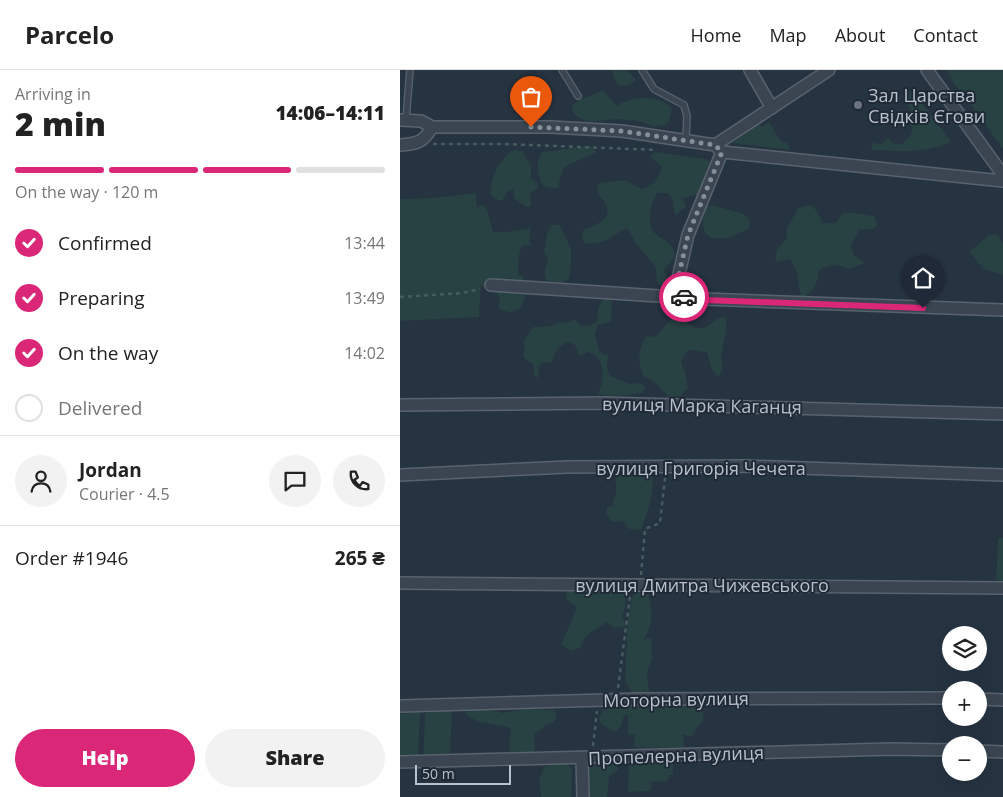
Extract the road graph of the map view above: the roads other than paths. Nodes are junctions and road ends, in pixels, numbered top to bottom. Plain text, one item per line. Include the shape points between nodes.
1 (410, 70) edge
2 (562, 70) edge
3 (642, 70) edge
4 (750, 70) edge
5 (829, 70) edge
6 (927, 70) edge
7 (578, 96) dead end
8 (772, 108) junction
9 (403, 121) edge
10 (432, 127) junction
11 (686, 140) junction
12 (400, 145) edge
13 (719, 148) junction
14 (1003, 175) edge
15 (1003, 182) edge
16 (491, 285) road end
17 (674, 296) junction
18 (1003, 310) edge
19 (400, 405) edge
20 (1003, 414) edge
21 (400, 475) edge
22 (1003, 475) edge
23 (400, 584) edge
24 (1003, 588) edge
25 (942, 698) edge
26 (987, 699) edge
27 (1003, 700) edge
28 (400, 706) edge
29 (942, 750) edge
30 (987, 751) edge
31 (1003, 752) edge
32 (587, 758) junction
33 (400, 762) edge
34 (583, 797) edge

1 - 9 lane
2 - 7 lane
3 - 11 lane via 654,89 684,105
4 - 8 street
5 - 8 street
6 - 14 street
8 - 13 street
9 - 10 street via 421,121
10 - 11 street via 551,127
10 - 12 street via 426,137 414,144
11 - 13 street
13 - 15 street
13 - 17 street via 688,235
16 - 17 street
17 - 18 street via 704,300
19 - 20 street, вулиця Марка Каганця via 605,402
21 - 22 street, вулиця Григорія Чечета via 567,467 744,466
23 - 24 street, вулиця Дмитра Чижевського
25 - 28 street, Моторна вулиця via 617,699
26 - 27 street
29 - 32 street, Пропелерна вулиця
30 - 31 street
32 - 33 street, Пропелерна вулиця
32 - 34 street

